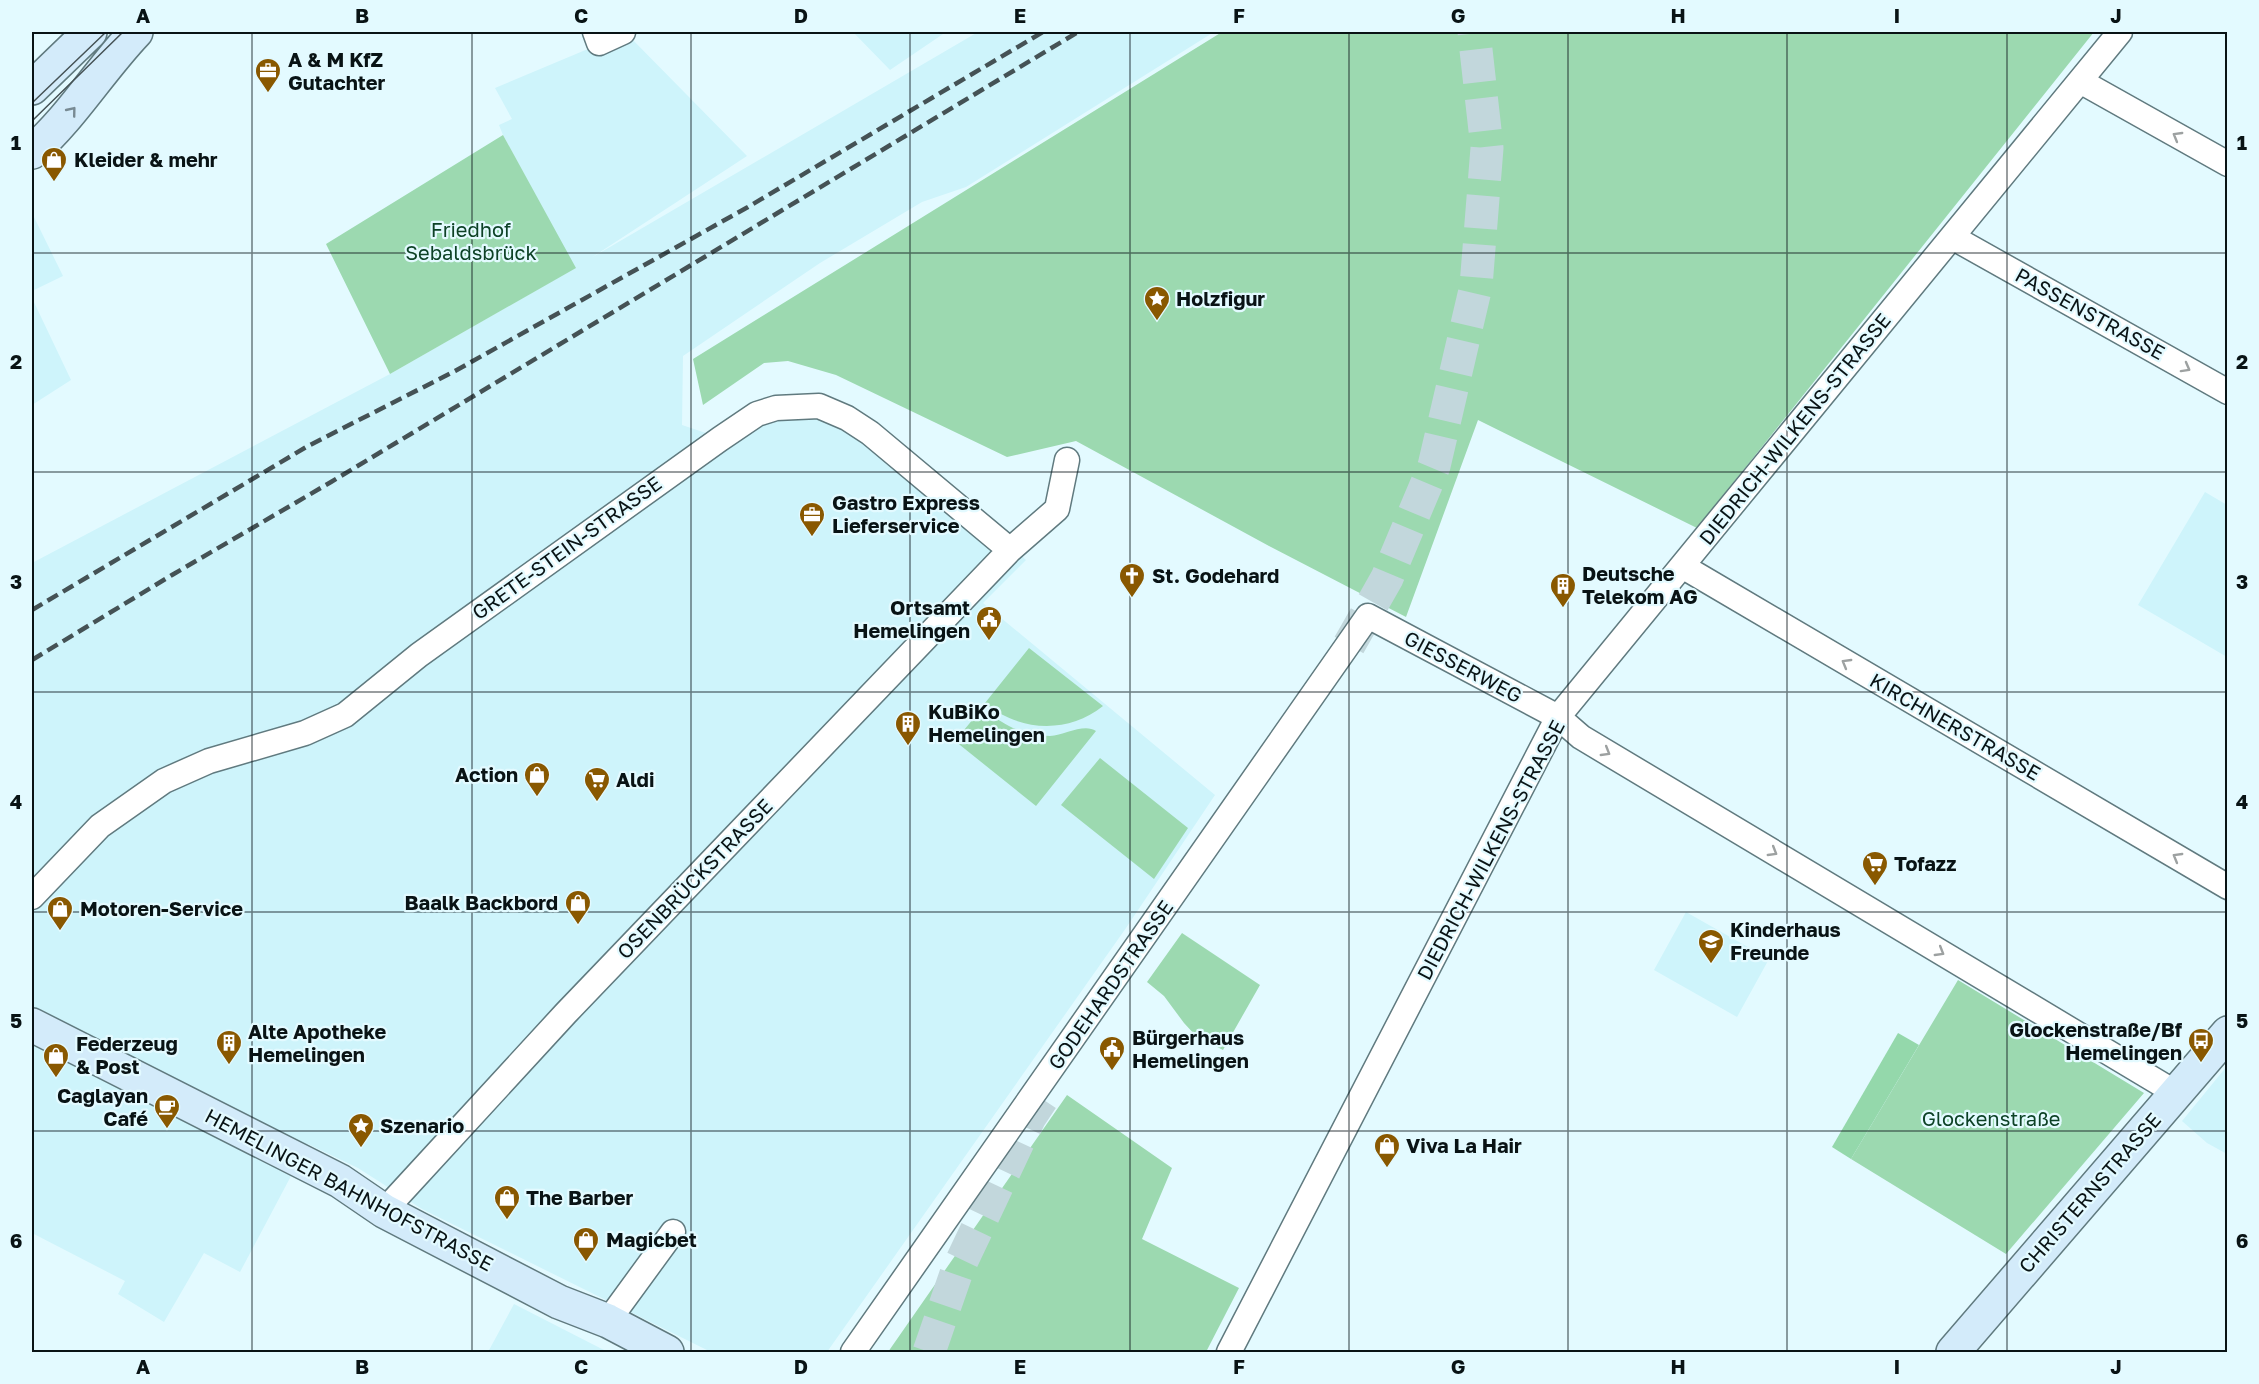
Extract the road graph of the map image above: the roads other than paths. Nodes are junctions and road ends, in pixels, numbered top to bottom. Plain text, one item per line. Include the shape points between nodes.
1 (136, 32) edge
2 (595, 32) edge
3 (622, 32) edge
4 (2120, 32) edge
5 (80, 41) edge
6 (32, 61) edge
7 (2080, 81) junction
8 (32, 88) edge
9 (32, 152) edge
10 (2228, 164) edge
11 (1952, 237) junction
12 (2228, 392) edge
13 (1067, 460) dead end
14 (1011, 550) junction
15 (1683, 566) junction
16 (1368, 616) joint
17 (1558, 717) junction
18 (2228, 887) edge
19 (32, 897) edge
20 (32, 1025) edge
21 (2228, 1033) edge
22 (2176, 1093) junction
23 (384, 1211) junction
24 (673, 1233) dead end
25 (608, 1321) junction
26 (667, 1353) edge
27 (853, 1353) edge
28 (1229, 1353) edge
29 (1953, 1353) edge

9 -> 1 street via 54,132
2 - 3 street via 599,42
4 - 7 street, DIEDRICH-WILKENS-STRASSE
5 - 6 street via 44,52
5 - 8 street
10 -> 7 street
7 - 11 street, DIEDRICH-WILKENS-STRASSE
11 -> 12 street, PASSENSTRASSE
11 - 15 street, DIEDRICH-WILKENS-STRASSE
13 - 14 street via 1057,508
14 - 19 street, GRETE-STEIN-STRASSE via 847,418 819,406 776,408 757,414 419,655 345,715 305,733 209,761 164,780 100,826
14 - 23 street, OSENBRÜCKSTRASSE via 566,1013
15 - 17 street, DIEDRICH-WILKENS-STRASSE
18 -> 15 street, KIRCHNERSTRASSE
16 - 17 street, GIESSERWEG
16 - 27 street, GODEHARDSTRASSE
17 -> 22 street via 1591,743
17 - 28 street, DIEDRICH-WILKENS-STRASSE
20 - 23 street, HEMELINGER BAHNHOFSTRASSE via 340,1181
21 - 22 street, CHRISTERNSTRASSE
22 - 29 street, CHRISTERNSTRASSE
23 - 25 street, HEMELINGER BAHNHOFSTRASSE via 559,1302
24 - 25 street
25 - 26 street, HEMELINGER BAHNHOFSTRASSE

